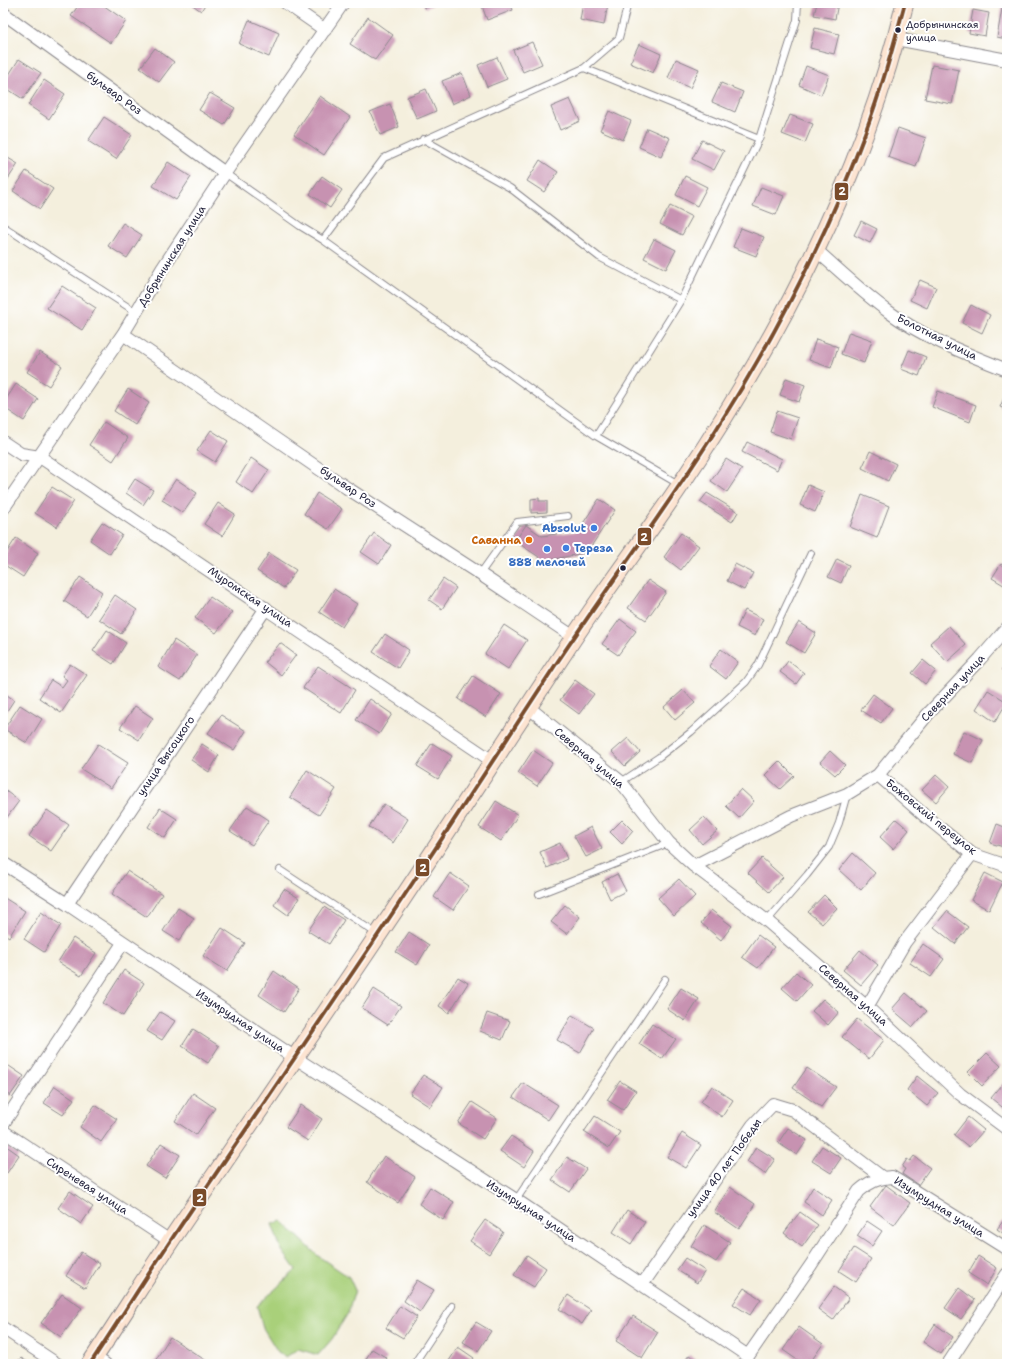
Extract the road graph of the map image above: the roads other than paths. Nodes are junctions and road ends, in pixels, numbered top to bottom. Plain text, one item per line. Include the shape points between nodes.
1 (286, 3) edge
2 (343, 3) edge
3 (628, 3) edge
4 (798, 3) edge
5 (905, 3) edge
6 (3, 13) edge
7 (325, 30) junction
8 (896, 40) junction
9 (1007, 60) edge
10 (584, 68) junction
11 (423, 139) junction
12 (759, 139) junction
13 (225, 173) junction
14 (3, 226) edge
15 (324, 240) junction
16 (816, 250) junction
17 (681, 300) junction
18 (136, 312) junction
19 (123, 334) junction
20 (1007, 370) edge
21 (596, 436) junction
22 (3, 442) edge
23 (40, 456) junction
24 (680, 485) junction
25 (3, 509) edge
26 (568, 516) dead end
27 (811, 553) dead end
28 (480, 574) junction
29 (266, 608) junction
30 (1007, 628) edge
31 (574, 637) junction
32 (528, 707) junction
33 (494, 762) junction
34 (878, 775) junction
35 (621, 782) junction
36 (847, 794) junction
37 (669, 843) junction
38 (972, 854) junction
39 (694, 866) junction
40 (1007, 866) edge
41 (6, 867) edge
42 (280, 870) dead end
43 (539, 894) dead end
44 (67, 904) junction
45 (767, 922) junction
46 (379, 935) junction
47 (123, 942) junction
48 (665, 979) dead end
49 (867, 1007) junction
50 (294, 1057) junction
51 (3, 1124) edge
52 (1007, 1129) edge
53 (3, 1131) edge
54 (883, 1178) junction
55 (516, 1200) junction
56 (170, 1241) junction
57 (1007, 1249) edge
58 (1007, 1274) edge
59 (642, 1285) junction
60 (452, 1306) dead end
61 (3, 1328) edge
62 (745, 1360) edge
63 (97, 1362) edge
64 (56, 1364) edge
65 (414, 1364) edge
66 (948, 1364) edge

1 - 7 street
2 - 7 street, Добрынинская улица
3 - 10 lane via 619,38
4 - 12 lane via 797,20
5 - 8 street
6 - 13 street, бульвар Роз
7 - 13 street, Добрынинская улица
8 - 9 street
8 - 16 street via 858,153
10 - 11 lane
10 - 12 lane
11 - 15 lane via 384,158
11 - 17 lane via 510,188 599,257
12 - 17 lane
13 - 15 lane
13 - 18 street, Добрынинская улица
14 - 18 lane
15 - 21 lane
16 - 20 street, Болотная улица via 861,290 913,328
16 - 24 street via 756,364
17 - 21 lane
18 - 19 street, Добрынинская улица
19 - 23 street, Добрынинская улица
19 - 28 street, бульвар Роз via 347,488
21 - 24 lane
22 - 23 street, Муромская улица via 21,454
23 - 25 street, Добрынинская улица
23 - 29 street, Муромская улица
24 - 31 street
26 - 28 lane via 516,522
27 - 35 lane via 758,665 746,682 660,757
28 - 31 street, бульвар Роз
29 - 33 street, Муромская улица
29 - 44 street, улица Высоцкого
30 - 34 street, Северная улица via 928,714
31 - 32 street
32 - 33 street
32 - 35 street, Северная улица
33 - 46 street
34 - 36 street, Северная улица
34 - 38 street, Божовский переулок
35 - 37 street, Северная улица
36 - 39 street, Северная улица via 791,816
36 - 45 lane via 829,847
37 - 39 street, Северная улица
37 - 43 lane
38 - 40 street, Божовский переулок
38 - 49 street via 905,942
39 - 45 street, Северная улица
41 - 44 street, Изумрудная улица
42 - 46 lane
44 - 47 street, Изумрудная улица
45 - 49 street, Северная улица
46 - 50 street
47 - 50 street, Изумрудная улица
47 - 51 street
48 - 55 lane
49 - 52 street, Северная улица via 960,1094
50 - 55 street, Изумрудная улица
50 - 56 street
53 - 56 street, Сиреневая улица
54 - 57 street, Изумрудная улица via 892,1177
54 - 59 street, улица 40 лет Победы via 793,1110 773,1104 753,1125
54 - 62 street, Изумрудная улица via 866,1184 859,1192
55 - 59 street, Изумрудная улица
56 - 63 street
58 - 66 street
59 - 62 street, Изумрудная улица
60 - 65 lane
61 - 64 street

